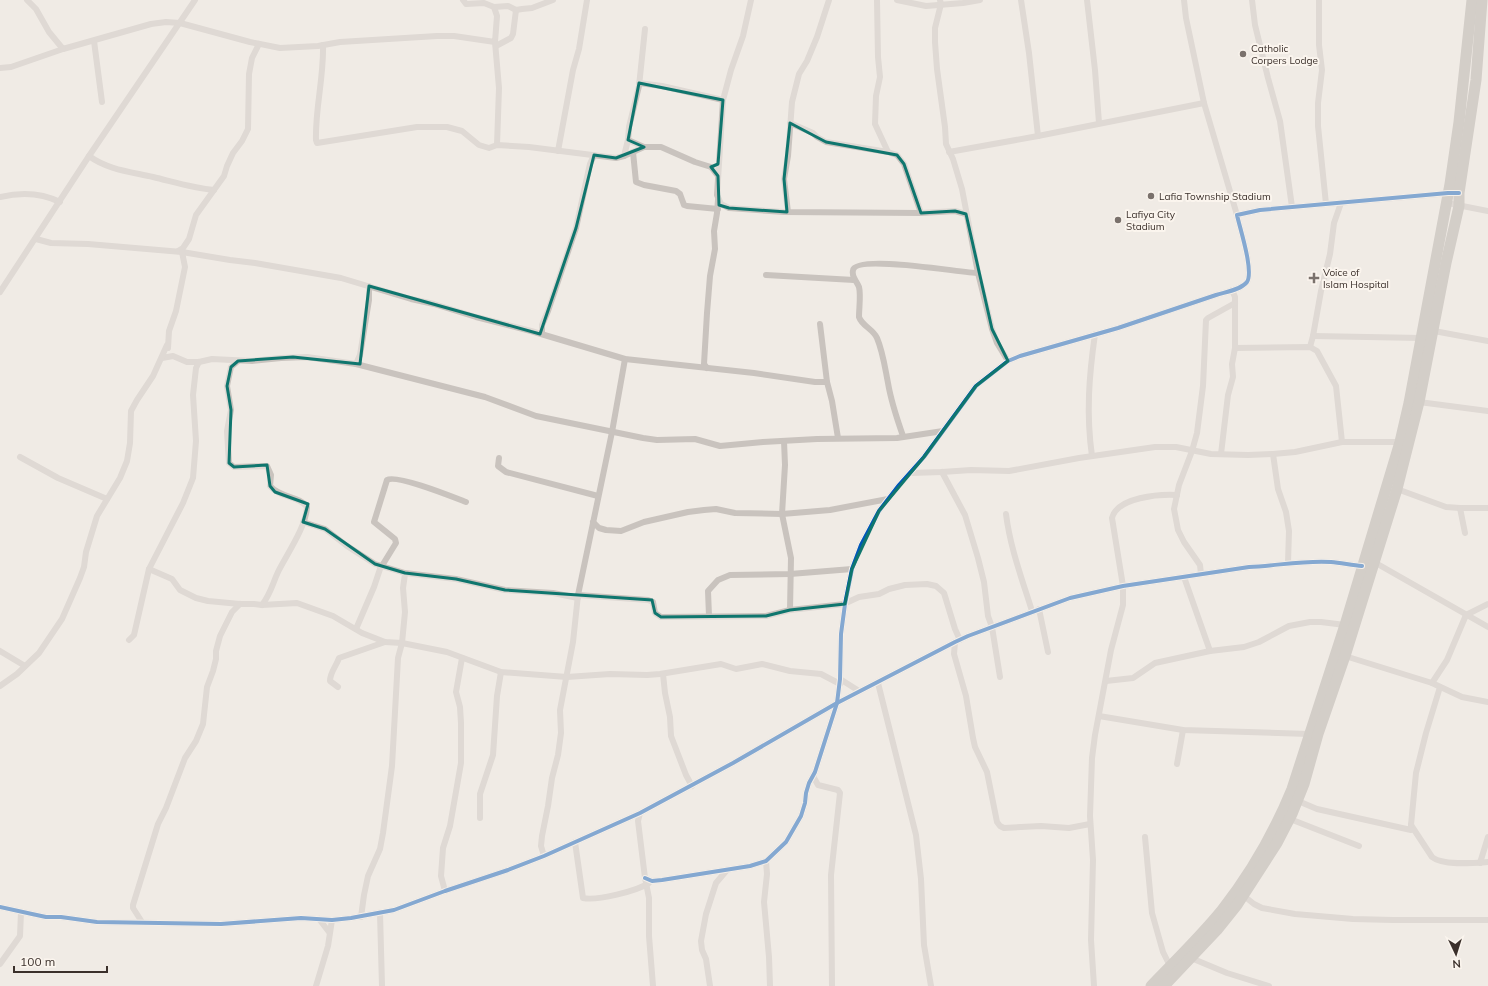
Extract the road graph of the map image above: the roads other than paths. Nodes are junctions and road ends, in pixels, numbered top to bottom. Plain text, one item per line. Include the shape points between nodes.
1 (27, 0) edge
2 (195, 0) edge
3 (463, 0) edge
4 (553, 0) edge
5 (587, 0) edge
6 (751, 0) edge
7 (829, 0) edge
8 (876, 0) edge
9 (897, 0) edge
10 (980, 0) edge
11 (1021, 0) edge
12 (1086, 0) edge
13 (1184, 0) edge
14 (1252, 0) edge
15 (1319, 0) edge
16 (1481, 1) edge
17 (940, 2) edge
18 (495, 10) junction
19 (516, 10) junction
20 (180, 23) junction
21 (645, 29) dead end
22 (94, 41) junction
23 (259, 44) junction
24 (495, 44) junction
25 (323, 45) junction
26 (63, 49) junction
27 (0, 68) edge
28 (639, 83) junction
29 (723, 100) junction
30 (102, 102) dead end
31 (1204, 102) junction
32 (790, 123) junction
33 (1099, 123) junction
34 (1038, 136) junction
35 (628, 140) junction
36 (497, 145) junction
37 (644, 147) junction
38 (558, 151) junction
39 (633, 152) junction
40 (888, 152) junction
41 (949, 152) junction
42 (585, 154) junction
43 (594, 155) junction
44 (89, 156) junction
45 (624, 156) junction
46 (590, 164) junction
47 (718, 164) junction
48 (711, 167) junction
49 (718, 176) junction
50 (214, 190) junction
51 (1451, 196) junction
52 (0, 197) edge
53 (718, 200) junction
54 (60, 202) junction
55 (964, 202) junction
56 (1341, 203) junction
57 (1326, 204) junction
58 (725, 206) junction
59 (1459, 206) junction
60 (1292, 207) junction
61 (718, 211) junction
62 (955, 211) junction
63 (1488, 211) edge
64 (788, 212) junction
65 (921, 213) junction
66 (966, 214) junction
67 (1237, 216) junction
68 (36, 238) junction
69 (180, 252) junction
70 (978, 273) junction
71 (766, 275) dead end
72 (854, 280) junction
73 (368, 286) junction
74 (1232, 290) junction
75 (0, 292) edge
76 (1235, 303) junction
77 (820, 324) dead end
78 (1434, 331) junction
79 (542, 334) junction
80 (1095, 334) junction
81 (1313, 336) junction
82 (1421, 338) junction
83 (1488, 341) edge
84 (167, 345) junction
85 (1310, 347) junction
86 (1235, 348) junction
87 (360, 355) junction
88 (173, 356) junction
89 (162, 358) junction
90 (625, 359) junction
91 (1008, 361) junction
92 (230, 363) junction
93 (356, 364) junction
94 (197, 365) junction
95 (364, 366) junction
96 (703, 366) junction
97 (827, 382) junction
98 (1419, 402) junction
99 (1488, 411) edge
100 (943, 431) junction
101 (612, 432) junction
102 (903, 436) junction
103 (838, 438) junction
104 (784, 441) junction
105 (1342, 442) junction
106 (1400, 442) junction
107 (1192, 451) junction
108 (1221, 454) junction
109 (1273, 454) junction
110 (1092, 456) junction
111 (20, 458) dead end
112 (499, 458) dead end
113 (942, 472) junction
114 (910, 473) junction
115 (1397, 489) junction
116 (1177, 495) junction
117 (598, 496) junction
118 (888, 499) junction
119 (107, 500) junction
120 (466, 502) dead end
121 (1460, 508) junction
122 (1488, 508) edge
123 (782, 514) junction
124 (1006, 514) dead end
125 (303, 522) junction
126 (593, 522) junction
127 (599, 528) junction
128 (591, 531) junction
129 (1465, 533) dead end
130 (1374, 562) junction
131 (1288, 563) junction
132 (375, 564) junction
133 (382, 565) junction
134 (1362, 566) junction
135 (149, 569) junction
136 (852, 569) junction
137 (379, 572) junction
138 (405, 574) junction
139 (790, 574) junction
140 (1201, 574) junction
141 (1184, 577) junction
142 (1123, 586) junction
143 (848, 590) junction
144 (270, 594) junction
145 (578, 596) junction
146 (859, 597) junction
147 (846, 603) junction
148 (240, 604) junction
149 (276, 604) junction
150 (1488, 604) edge
151 (262, 605) junction
152 (1039, 609) junction
153 (790, 610) junction
154 (1032, 611) junction
155 (1466, 615) junction
156 (709, 616) junction
157 (1345, 625) junction
158 (992, 626) junction
159 (1488, 627) edge
160 (356, 629) junction
161 (129, 640) dead end
162 (957, 641) junction
163 (385, 642) junction
164 (402, 643) junction
165 (942, 648) junction
166 (0, 651) edge
167 (1210, 651) junction
168 (1048, 652) dead end
169 (954, 654) junction
170 (1345, 656) junction
171 (462, 658) junction
172 (25, 666) junction
173 (501, 672) junction
174 (663, 674) junction
175 (567, 677) junction
176 (1000, 677) dead end
177 (840, 681) junction
178 (1106, 681) junction
179 (878, 683) junction
180 (1432, 683) junction
181 (0, 686) edge
182 (338, 687) dead end
183 (1440, 687) junction
184 (859, 691) junction
185 (1488, 702) edge
186 (837, 703) junction
187 (1099, 716) junction
188 (1183, 730) junction
189 (1310, 734) junction
190 (1177, 764) dead end
191 (813, 776) junction
192 (692, 786) junction
193 (1298, 801) junction
194 (640, 813) junction
195 (629, 817) junction
196 (480, 818) dead end
197 (1290, 819) junction
198 (638, 821) junction
199 (1090, 824) junction
200 (1411, 825) junction
201 (1145, 837) dead end
202 (1488, 837) edge
203 (576, 842) junction
204 (1360, 846) dead end
205 (544, 856) junction
206 (766, 861) junction
207 (1480, 862) junction
208 (1488, 862) edge
209 (727, 870) junction
210 (710, 872) junction
211 (645, 882) junction
212 (716, 883) junction
213 (445, 891) junction
214 (1244, 896) junction
215 (0, 907) edge
216 (22, 912) junction
217 (380, 913) junction
218 (361, 917) junction
219 (320, 919) junction
220 (332, 920) junction
221 (1488, 920) edge
222 (142, 922) junction
223 (329, 932) junction
224 (1191, 958) junction
225 (0, 964) edge
226 (1170, 966) junction
227 (316, 986) edge
228 (382, 986) edge
229 (653, 986) edge
230 (710, 986) edge
231 (770, 986) edge
232 (832, 986) edge
233 (931, 986) edge
234 (1094, 986) edge
235 (1151, 986) edge
236 (1164, 986) edge
237 (1269, 986) edge

1 - 26 street
2 - 20 street
3 - 18 street via 466,4 489,4
4 - 19 street via 532,8
5 - 38 street
6 - 29 street via 743,36
7 - 32 street via 817,37 799,74
8 - 40 street via 880,77 875,124
9 - 17 street via 919,5
10 - 17 street via 963,3
11 - 34 street
12 - 33 street
13 - 31 street
14 - 60 street via 1255,25 1280,121
15 - 57 street via 1322,70 1318,126
16 - 51 highway via 1476,80
17 - 41 street via 935,28 937,76
18 - 19 street via 510,6
18 - 24 street
19 - 24 street via 511,38
20 - 22 street via 151,24
20 - 23 street
20 - 44 street
21 - 28 street
22 - 26 street
22 - 30 street
23 - 25 street via 280,48
23 - 50 street via 252,58 249,74 248,128 233,153 224,176
24 - 25 street via 454,36 437,36
24 - 36 street via 499,88
25 - 36 street via 316,125 318,143 417,127 447,127 462,131 479,145 489,148
26 - 27 street via 11,67
28 - 29 street
28 - 35 street
29 - 47 street
31 - 33 street
31 - 67 street
32 - 40 street via 826,142
32 - 64 street via 784,179
33 - 34 street
34 - 41 street
35 - 37 street
35 - 45 street
36 - 38 street
37 - 39 street
37 - 48 street via 669,149
38 - 42 street
39 - 45 street
39 - 61 street via 636,182 676,191 684,205
40 - 65 street via 897,155 904,164
41 - 55 street
42 - 43 street
42 - 46 street
43 - 45 street via 616,158
43 - 46 street
44 - 50 street via 97,162 123,170
44 - 54 street
46 - 79 street via 576,228 542,325
47 - 48 street
47 - 49 street
48 - 49 street
49 - 53 street
50 - 69 street via 196,215 189,239
51 - 56 street
51 - 59 highway
51 - 82 highway
52 - 54 street via 31,193
53 - 58 street
53 - 61 street
54 - 68 street
55 - 62 street
55 - 66 street
56 - 57 street
56 - 81 street via 1334,223
57 - 60 street
58 - 61 street
58 - 64 street
59 - 63 street
59 - 78 highway
60 - 67 street via 1260,210
61 - 96 street via 714,231 715,249
62 - 65 street
62 - 66 street
64 - 65 street
66 - 70 street
67 - 74 street via 1249,275 1245,284
68 - 69 street via 50,244 88,244
68 - 75 street
69 - 73 street via 341,278
69 - 84 street via 185,267 184,277
70 - 72 street via 919,265 858,264 853,270
70 - 91 street via 996,343
71 - 72 street
72 - 102 street via 859,288 859,317 877,337 893,406
73 - 79 street
73 - 87 street via 369,300
74 - 76 street
74 - 80 street
76 - 86 street
76 - 107 street via 1206,320 1204,386
77 - 97 street
78 - 83 street
78 - 98 highway
79 - 90 street
80 - 91 street
80 - 110 street via 1090,367 1088,417
81 - 82 street
81 - 85 street
82 - 106 highway
84 - 88 street
84 - 89 street
85 - 86 street
85 - 105 street via 1317,351 1336,386
86 - 108 street
87 - 93 street
87 - 95 street
88 - 89 street
88 - 94 street
89 - 119 street via 131,411 129,454 120,478
90 - 96 street
90 - 101 street
91 - 100 street via 976,386
92 - 93 street via 307,357
92 - 94 street via 212,360
92 - 125 street via 227,386 231,410 227,431 229,463 234,467 267,466 271,475 270,486 275,492 306,505
93 - 95 street
94 - 135 street via 193,395 196,441 193,478
95 - 101 street via 485,397 536,416
96 - 97 street
97 - 103 street
98 - 99 street
98 - 115 highway
100 - 102 street
100 - 114 street
101 - 104 street via 657,440 695,439 720,446
101 - 117 street
102 - 103 street
103 - 104 street
104 - 123 street via 786,466
105 - 106 street
105 - 109 street
106 - 134 highway
107 - 108 street
107 - 110 street via 1176,447 1155,447
107 - 116 street
108 - 109 street
109 - 131 street via 1278,489 1289,531
110 - 113 street via 1009,471
111 - 119 street
112 - 117 street via 498,466 506,472
113 - 114 street
113 - 158 street via 965,515 984,582 988,616
114 - 118 street
115 - 121 street via 1439,505
115 - 130 highway
116 - 140 street via 1174,509 1178,530 1200,566
116 - 142 street via 1162,494 1139,499 1117,508 1113,513
117 - 126 street
118 - 123 street via 830,510
118 - 136 street
119 - 172 street via 94,523 80,578 62,619 44,647
120 - 133 street via 417,484 388,479 374,522 395,539 396,543
121 - 122 street
121 - 129 street
123 - 127 street via 735,513 716,509 688,512 644,522 621,531
123 - 139 street via 791,558
124 - 154 street via 1013,552
125 - 132 street via 325,529
125 - 144 street
126 - 127 street
126 - 128 street
127 - 128 street
128 - 145 street
130 - 155 street
130 - 170 highway
131 - 134 street via 1330,562
131 - 140 street
132 - 133 street
132 - 137 street
133 - 137 street
133 - 138 street
134 - 157 highway
135 - 148 street via 172,579 180,590 196,598
135 - 161 street via 134,635
136 - 139 street
136 - 143 street
137 - 160 street
138 - 145 street via 456,579 505,590
138 - 164 street
139 - 153 street
139 - 156 street via 730,575 718,580 708,591
140 - 141 street
141 - 142 street
141 - 167 street
142 - 152 street via 1070,598
142 - 178 street via 1123,605
143 - 146 street
143 - 147 street
144 - 149 street
144 - 151 street
145 - 156 street via 648,600 653,602 655,613 661,617
145 - 175 street
146 - 147 street
146 - 162 street via 879,594 905,585 936,586 944,593
147 - 153 street
147 - 177 street via 841,634
148 - 151 street
148 - 222 street via 232,612 220,636 206,695 203,724 185,758 150,848 132,905
149 - 151 street
149 - 160 street via 297,603 333,616
150 - 155 street
152 - 154 street
152 - 168 street
153 - 156 street via 766,616
154 - 158 street
155 - 159 street
155 - 180 street via 1447,660
157 - 167 street via 1310,622 1289,626 1244,647
157 - 189 highway
158 - 162 street
158 - 176 street
160 - 163 street
162 - 165 street
162 - 169 street
163 - 164 street
163 - 182 street via 339,658 330,674 330,681
164 - 171 street
164 - 218 street via 398,658 392,766 383,833 380,849 368,876
165 - 169 street
165 - 179 street
166 - 172 street
167 - 178 street via 1155,663 1134,678
169 - 199 street via 966,696 975,747 987,772 1000,826 1069,828
170 - 180 street
170 - 193 highway
171 - 173 street
171 - 213 street via 456,692 460,707 461,763 450,826 442,848 441,876
172 - 181 street
173 - 175 street
173 - 196 street via 493,755 480,794
174 - 175 street
174 - 177 street via 721,664 736,669 762,664 790,671 821,674
174 - 192 street via 671,736
175 - 205 street via 560,716 558,755 542,836
177 - 184 street
177 - 186 street
178 - 187 street
179 - 184 street
179 - 233 street via 916,835 924,945
180 - 183 street
183 - 185 street via 1462,697
183 - 200 street via 1416,773
184 - 186 street
186 - 191 street
186 - 192 street
187 - 188 street
187 - 199 street via 1092,758
188 - 189 street
188 - 190 street
189 - 226 highway via 1282,815 1264,848 1221,910
191 - 206 street via 801,816 786,842
191 - 232 street via 818,785 838,790 840,793 831,875
192 - 194 street
193 - 197 highway
193 - 200 street via 1317,809 1411,830
194 - 195 street
194 - 198 street
195 - 198 street
195 - 203 street
197 - 204 street
197 - 214 highway via 1278,843
198 - 211 street
199 - 234 street via 1093,860
200 - 207 street via 1436,860
201 - 226 street via 1152,913
202 - 207 street
203 - 205 street
203 - 211 street via 583,898 603,897 631,890
205 - 213 street
206 - 209 street
206 - 231 street via 764,902
207 - 208 street
209 - 210 street
209 - 212 street
210 - 211 street
210 - 212 street
211 - 229 street via 649,898
212 - 230 street via 706,914 701,946
213 - 217 street
214 - 221 street via 1262,908 1295,914 1366,919
214 - 224 highway
215 - 216 street
216 - 222 street via 97,922
216 - 225 street via 20,936
217 - 218 street
217 - 228 street
218 - 220 street
219 - 220 street
219 - 222 street via 221,924
219 - 223 street
220 - 223 street
223 - 227 street via 328,946
224 - 236 highway
224 - 237 street
226 - 235 highway

